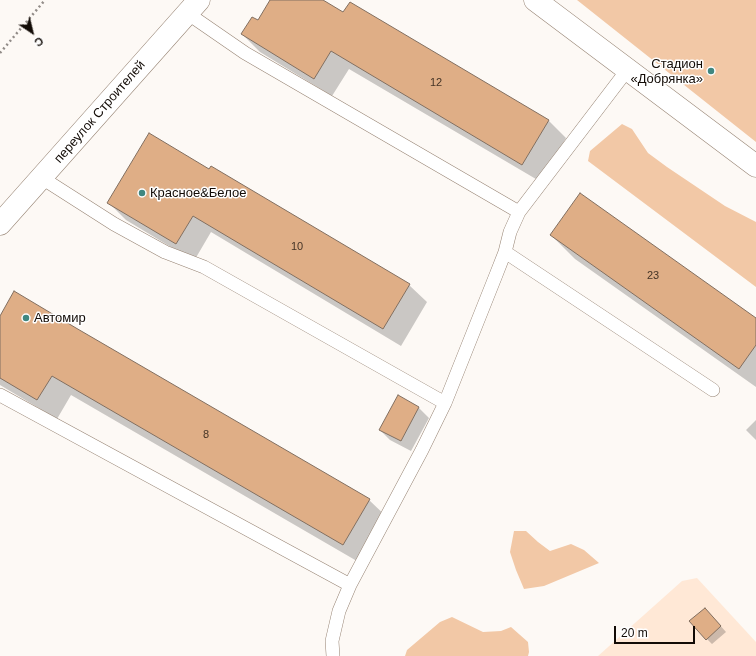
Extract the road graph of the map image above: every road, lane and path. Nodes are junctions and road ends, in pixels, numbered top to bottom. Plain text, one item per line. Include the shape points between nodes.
1 (45, 0) edge
2 (535, 0) edge
3 (193, 7) edge
4 (0, 53) edge
5 (628, 70) junction
6 (756, 166) edge
7 (42, 178) junction
8 (519, 212) junction
9 (0, 224) edge
10 (505, 252) junction
11 (713, 390) dead end
12 (0, 395) edge
13 (445, 403) junction
14 (350, 585) junction
15 (333, 656) edge

1 - 4 path
2 - 5 street
3 - 7 street, переулок Строителей
3 - 8 lane via 251,56
5 - 6 street
5 - 8 lane
7 - 9 street, переулок Строителей
7 - 13 lane via 114,224 165,252 204,267
8 - 10 lane
10 - 11 lane
10 - 13 lane
12 - 14 lane
13 - 14 lane
14 - 15 lane via 339,611 332,641

